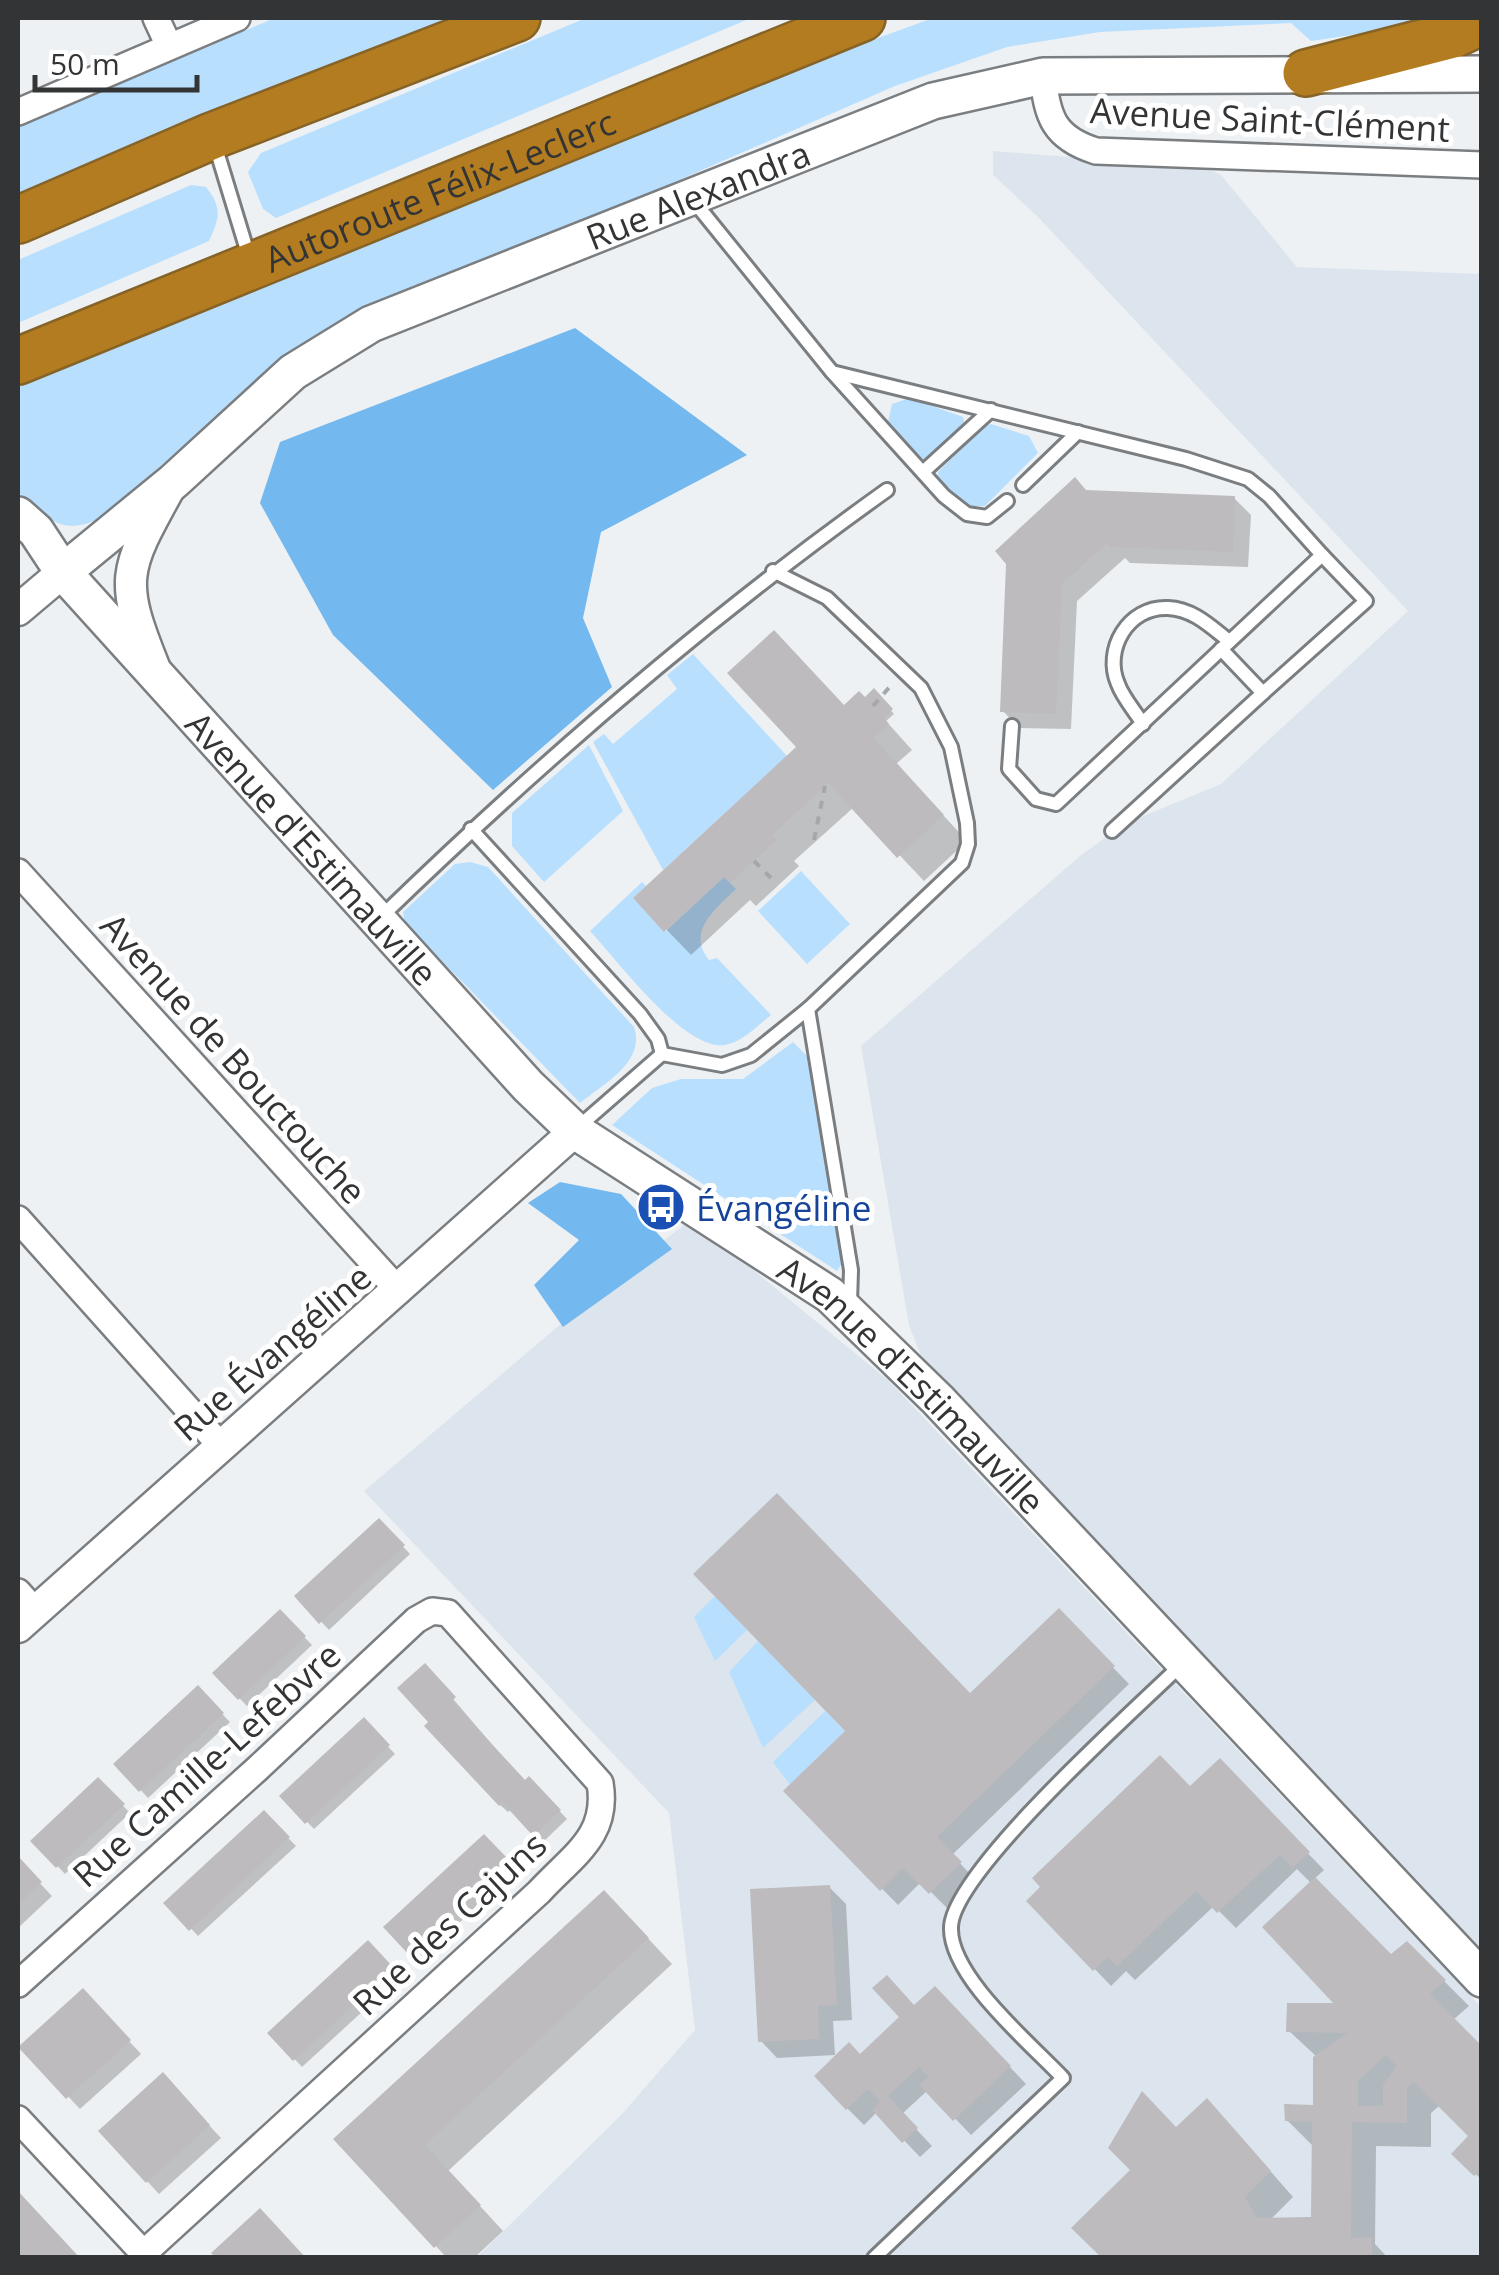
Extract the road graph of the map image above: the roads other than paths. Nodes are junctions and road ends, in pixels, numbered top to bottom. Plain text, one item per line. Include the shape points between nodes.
1 (156, 18) edge
2 (237, 18) edge
3 (517, 18) edge
4 (862, 18) edge
5 (1482, 20) edge
6 (169, 46) junction
7 (1306, 73) junction
8 (1482, 74) edge
9 (1044, 76) junction
10 (18, 112) edge
11 (212, 136) junction
12 (1482, 165) edge
13 (691, 197) junction
14 (18, 220) edge
15 (252, 267) junction
16 (18, 361) edge
17 (832, 372) junction
18 (991, 410) junction
19 (1078, 432) junction
20 (923, 472) junction
21 (174, 481) junction
22 (1023, 486) dead end
23 (886, 490) dead end
24 (1008, 501) dead end
25 (18, 515) edge
26 (18, 548) edge
27 (1322, 554) junction
28 (773, 571) junction
29 (63, 572) junction
30 (18, 610) edge
31 (1225, 645) junction
32 (160, 681) junction
33 (1263, 693) junction
34 (1144, 724) junction
35 (1012, 726) dead end
36 (471, 829) junction
37 (1112, 831) dead end
38 (18, 872) edge
39 (377, 920) junction
40 (808, 1010) junction
41 (662, 1054) junction
42 (575, 1131) junction
43 (18, 1219) edge
44 (399, 1291) junction
45 (849, 1312) junction
46 (222, 1447) junction
47 (23, 1610) edge
48 (448, 1613) joint
49 (1184, 1661) junction
50 (1482, 1978) edge
51 (18, 1984) edge
52 (18, 2119) edge
53 (146, 2255) edge
54 (874, 2258) edge

1 - 6 street
2 - 6 street
3 - 11 highway
4 - 15 highway, Autoroute Félix-Leclerc
5 - 7 highway via 1453,34
6 - 10 street
7 - 8 main road, Rue Alexandra
7 - 9 main road, Rue Alexandra
9 - 12 street, Avenue Saint-Clément via 1046,110 1056,131 1096,151
9 - 13 main road, Rue Alexandra via 933,101
11 - 14 highway
11 - 15 lane
13 - 17 lane
13 - 21 main road, Rue Alexandra via 371,324 294,372
15 - 16 highway, Autoroute Félix-Leclerc
17 - 18 lane
17 - 20 lane
18 - 19 lane
18 - 20 lane
19 - 22 lane
19 - 27 lane via 1248,479
20 - 24 lane via 968,514 987,517
21 - 29 main road, Rue Alexandra
21 - 32 street via 134,551 129,604
23 - 28 lane
25 - 29 main road, Avenue d'Estimauville
26 - 29 main road, Avenue d'Estimauville
27 - 31 lane
27 - 33 lane via 1366,601
28 - 36 lane
28 - 40 lane via 827,598 920,688 951,748 968,844 962,863
29 - 30 street, Rue Alexandra
29 - 32 main road, Avenue d'Estimauville
31 - 33 lane
31 - 34 lane
31 - 34 lane via 1195,614 1165,608 1142,615 1118,634 1112,656 1118,684
32 - 39 main road, Avenue d'Estimauville
33 - 37 lane
34 - 35 lane via 1056,804 1036,798 1009,769
36 - 39 lane
36 - 41 lane via 640,1014
38 - 44 street, Avenue de Bouctouche
39 - 42 main road, Avenue d'Estimauville
40 - 41 lane via 738,1062
40 - 45 lane via 851,1270
41 - 42 lane
42 - 44 street, Rue Évangéline
42 - 45 main road, Avenue d'Estimauville
43 - 46 street
44 - 46 street, Rue Évangéline
45 - 49 main road, Avenue d'Estimauville
46 - 47 street, Rue Évangéline
48 - 51 street, Rue Camille-Lefebvre via 432,1610 416,1620
48 - 53 street, Rue des Cajuns via 600,1783 600,1826 540,1892
49 - 50 main road, Avenue d'Estimauville
49 - 54 lane via 1032,1811 954,1913 950,1928 966,1975 1063,2078
52 - 53 street

